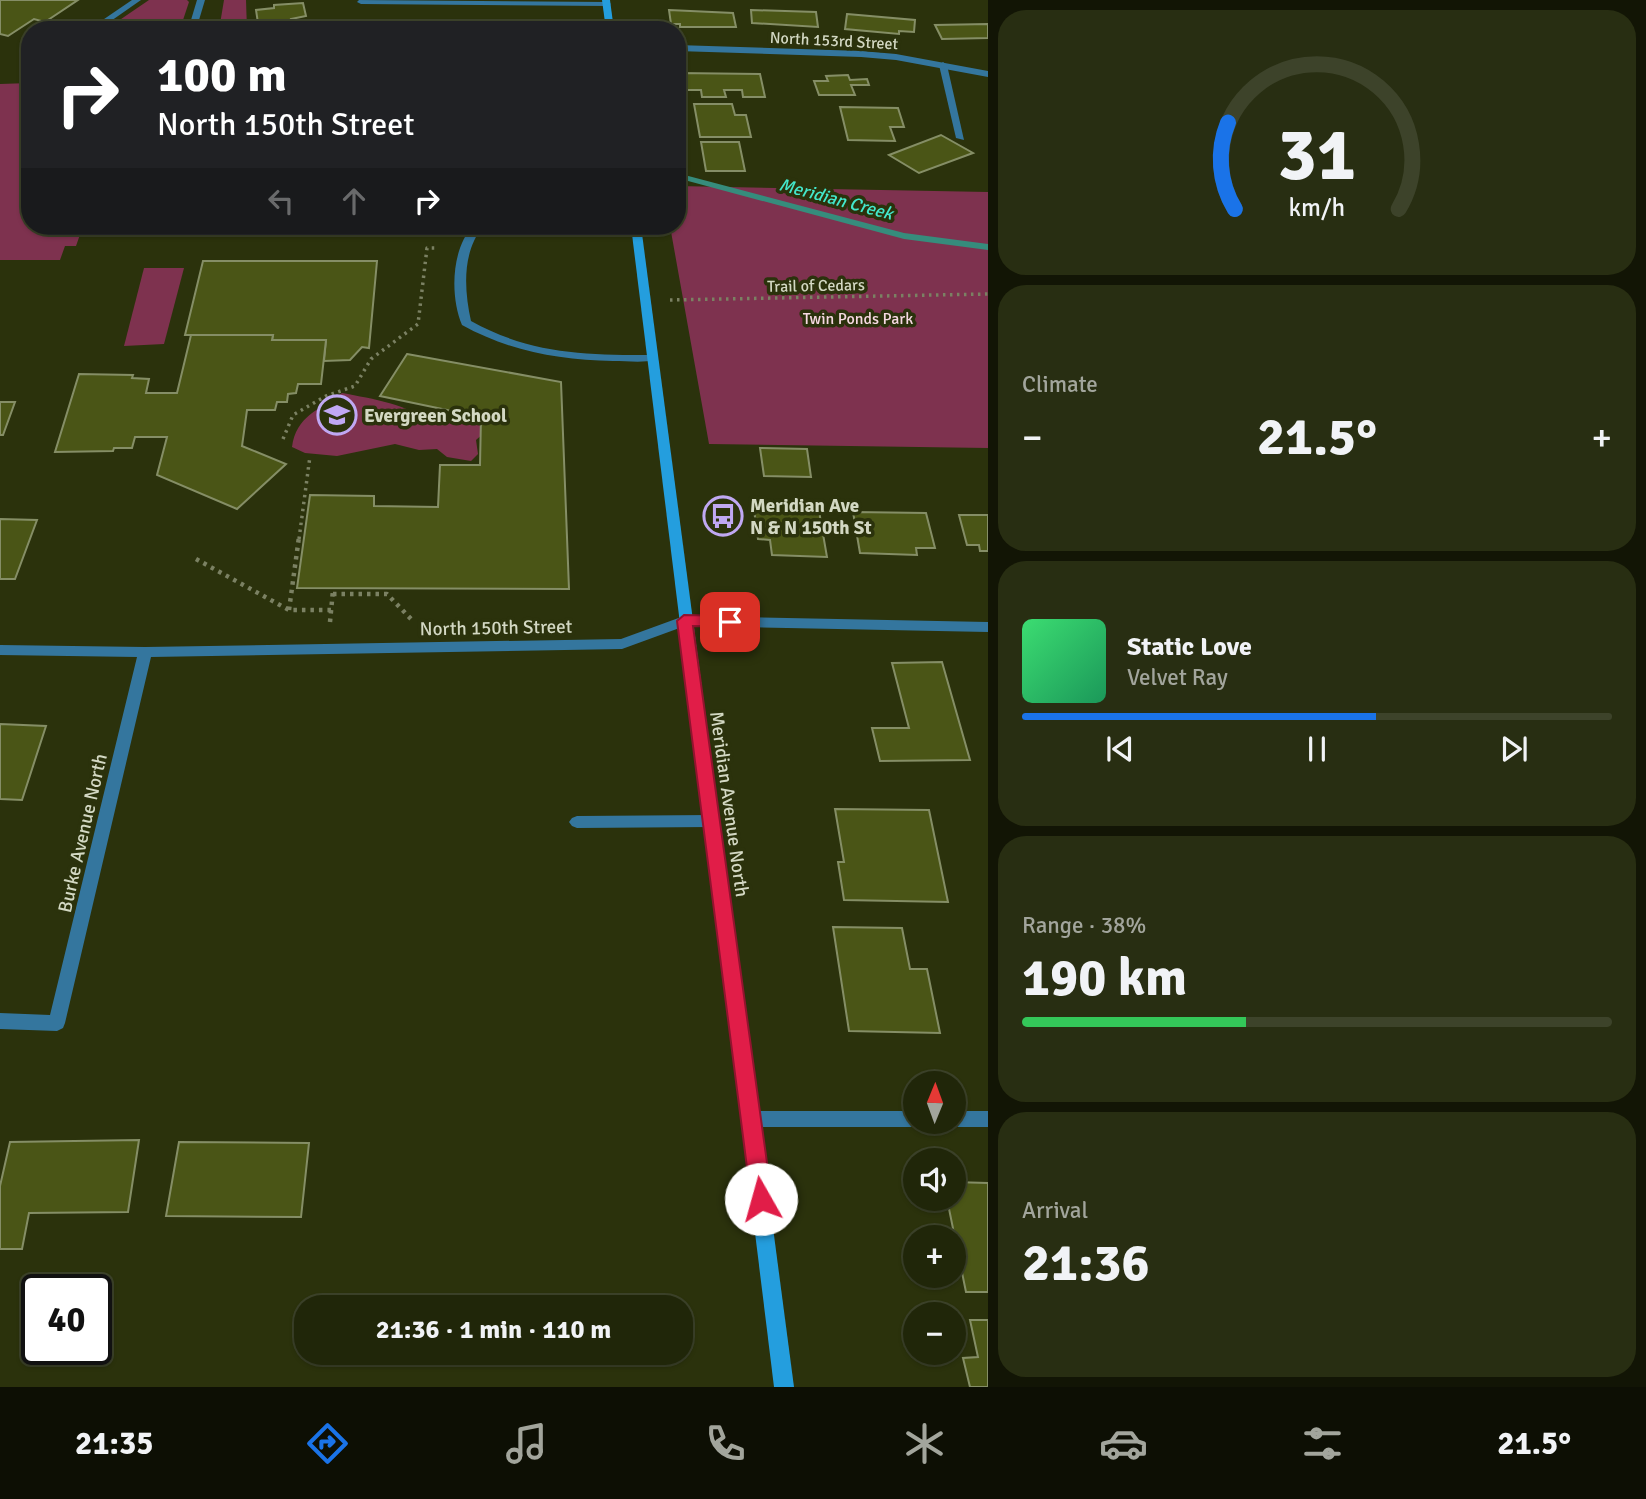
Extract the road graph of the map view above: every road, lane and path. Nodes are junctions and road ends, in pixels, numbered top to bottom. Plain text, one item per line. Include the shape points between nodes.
1 (137, 0) edge
2 (201, 0) edge
3 (362, 2) dead end
4 (607, 2) edge
5 (106, 21) edge
6 (195, 21) edge
7 (609, 21) edge
8 (686, 48) edge
9 (943, 65) junction
10 (988, 74) edge
11 (961, 138) dead end
12 (471, 235) edge
13 (637, 235) edge
14 (439, 248) dead end
15 (988, 294) edge
16 (645, 300) junction
17 (652, 358) junction
18 (283, 439) dead end
19 (310, 456) dead end
20 (196, 559) dead end
21 (289, 610) junction
22 (331, 610) junction
23 (684, 621) junction
24 (330, 623) dead end
25 (416, 624) dead end
26 (988, 627) edge
27 (0, 650) edge
28 (145, 652) junction
29 (711, 821) junction
30 (577, 822) dead end
31 (0, 1021) edge
32 (751, 1119) junction
33 (903, 1119) edge
34 (966, 1119) edge
35 (988, 1119) edge
36 (784, 1387) edge

1 - 5 street
2 - 6 street
3 - 4 street
4 - 7 street
8 - 9 street, North 153rd Street via 861,54
9 - 10 street, North 153rd Street
9 - 11 street
12 - 17 street via 463,246 461,306 466,323 535,351 575,358
13 - 16 street, Meridian Avenue North
14 - 18 path via 427,248 418,324 371,359 355,386 293,415
15 - 16 path, Trail of Cedars
16 - 17 street, Meridian Avenue North
17 - 23 street, Meridian Avenue North
19 - 21 path
20 - 21 path
21 - 22 path
22 - 24 path
22 - 25 path via 333,592 387,594
23 - 26 street, North 150th Street
23 - 28 street, North 150th Street via 622,644
23 - 29 street, Meridian Avenue North
27 - 28 street, North 150th Street
28 - 31 street, Burke Avenue North via 57,1023
29 - 30 street
29 - 32 street, Meridian Avenue North
32 - 33 street
32 - 36 street, Meridian Avenue North
34 - 35 street

